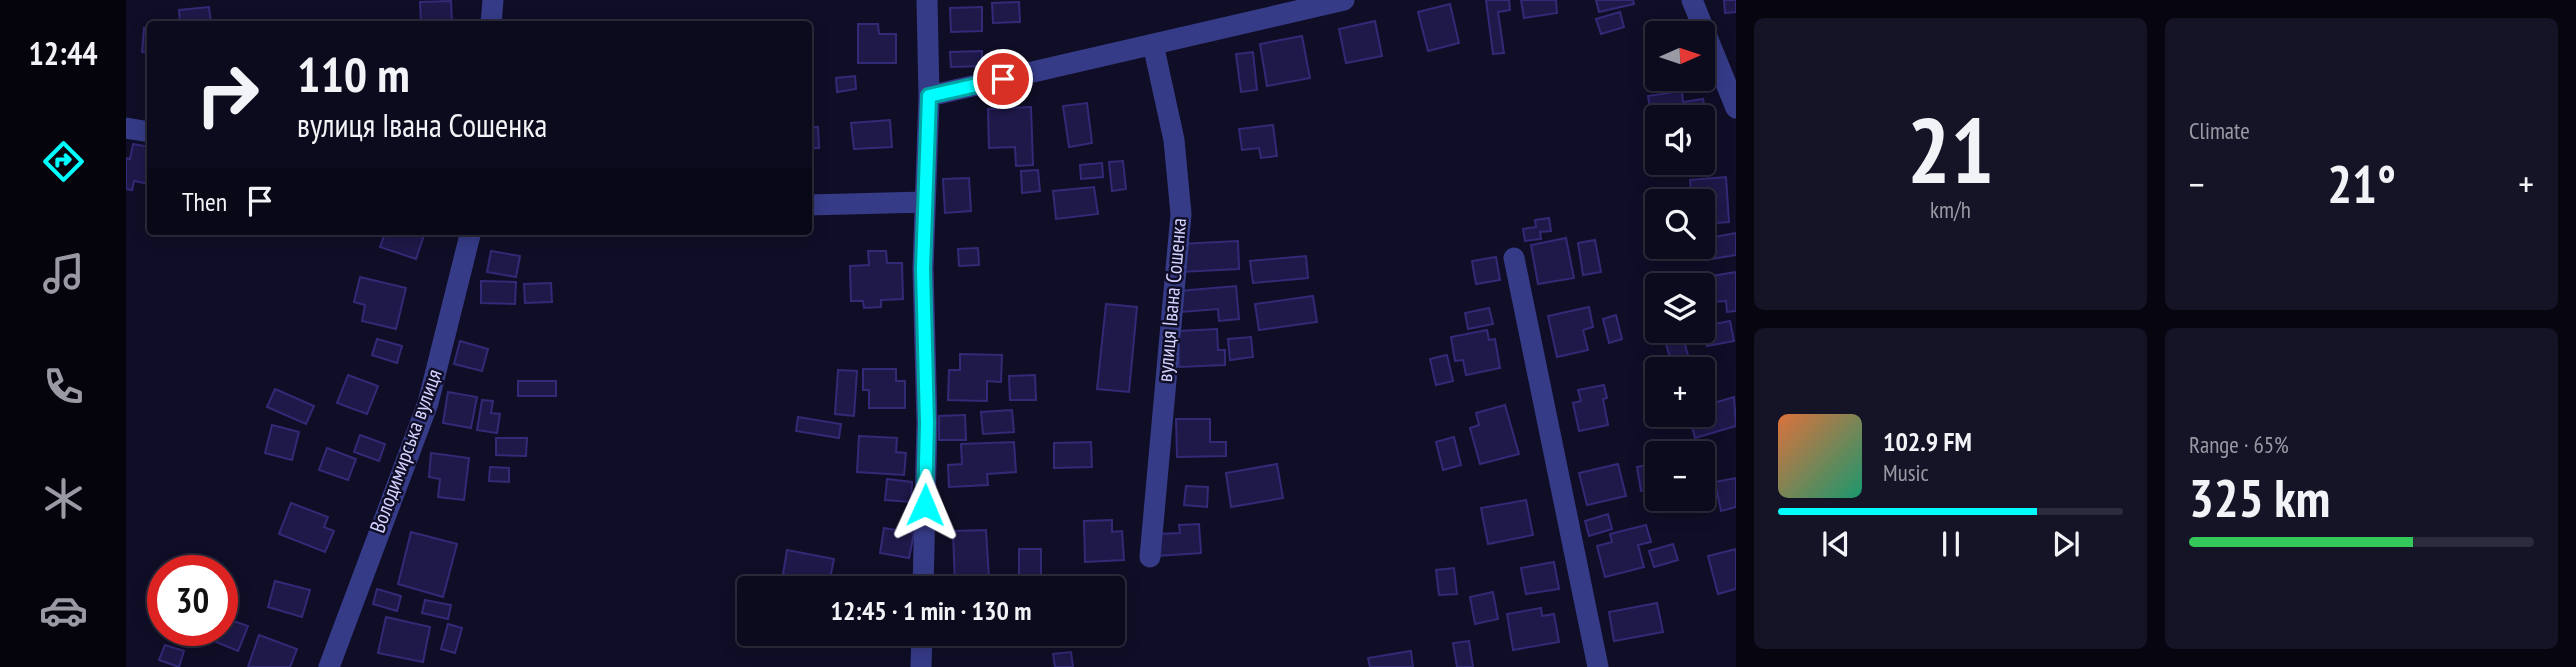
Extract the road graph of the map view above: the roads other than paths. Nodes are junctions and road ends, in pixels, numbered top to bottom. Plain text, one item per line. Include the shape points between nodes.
1 (493, 0) edge
2 (927, 0) edge
3 (1344, 0) edge
4 (1692, 0) edge
5 (491, 21) edge
6 (1153, 44) junction
7 (929, 96) junction
8 (1736, 108) edge
9 (126, 128) edge
10 (147, 132) edge
11 (925, 202) junction
12 (812, 205) edge
13 (470, 235) edge
14 (1514, 258) dead end
15 (1150, 557) dead end
16 (923, 576) edge
17 (922, 646) edge
18 (329, 667) edge
19 (921, 667) edge
20 (1598, 667) edge

1 - 5 street
2 - 7 street
3 - 6 street
4 - 8 street
6 - 7 street
6 - 15 street, вулиця Івана Сошенка via 1174,141 1181,214
7 - 11 street
9 - 10 street
11 - 12 street
11 - 16 street
13 - 18 street, Володимирська вулиця via 428,403
14 - 20 street
17 - 19 street

